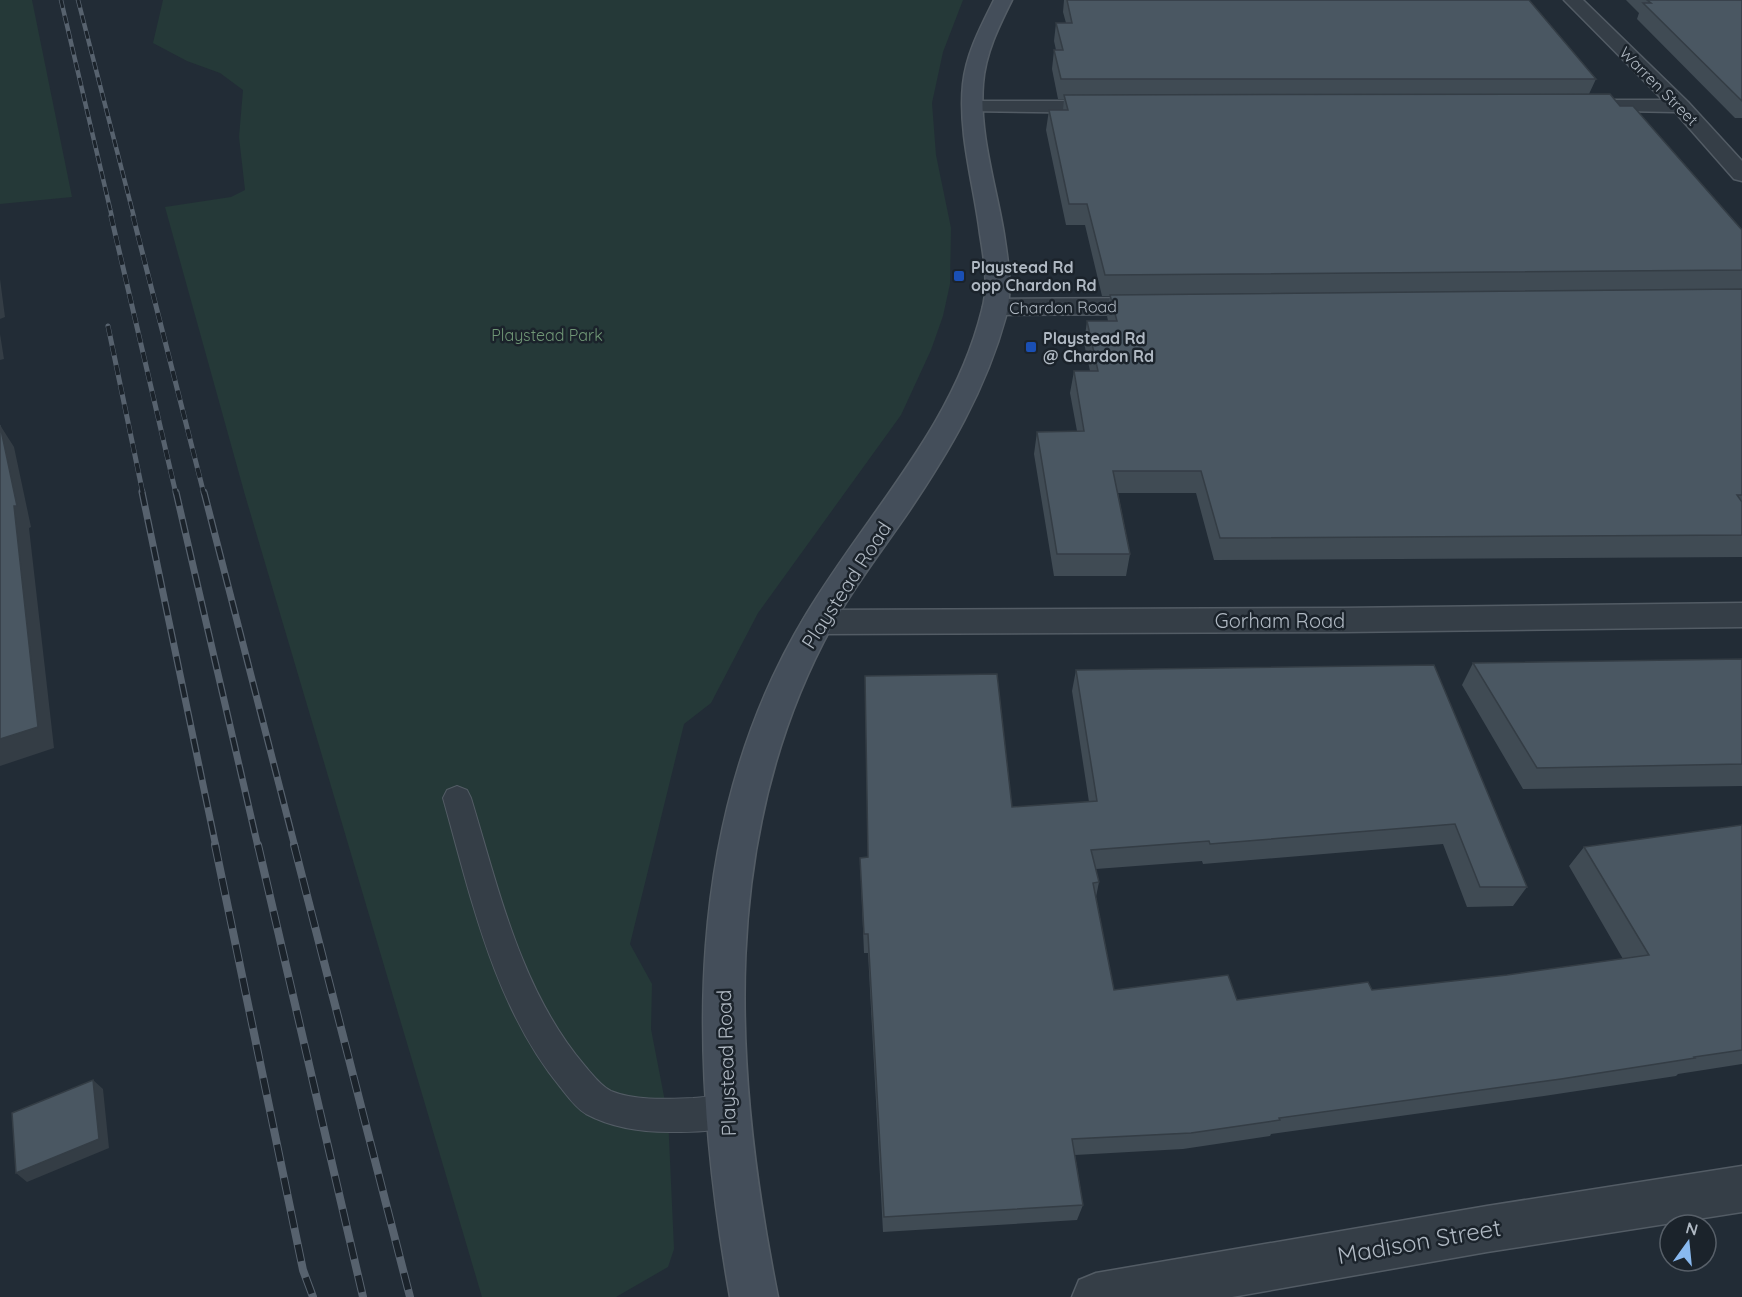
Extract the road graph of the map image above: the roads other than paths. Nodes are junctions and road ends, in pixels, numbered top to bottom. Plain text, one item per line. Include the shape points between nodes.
1 (1003, 0) edge
2 (1573, 0) edge
3 (1551, 106) edge
4 (1681, 106) junction
5 (973, 107) junction
6 (1126, 107) edge
7 (1742, 174) edge
8 (1173, 306) edge
9 (996, 307) junction
10 (1742, 615) edge
11 (818, 622) junction
12 (457, 798) dead end
13 (726, 1112) junction
14 (1742, 1189) edge
15 (754, 1297) edge
16 (1096, 1297) edge

1 - 5 main road, Playstead Road via 977,63
2 - 4 street, Warren Street
3 - 4 street
4 - 7 street, Warren Street
5 - 6 street
5 - 9 main road, Playstead Road via 996,266
8 - 9 street, Chardon Road
9 - 11 main road, Playstead Road via 953,419
10 - 11 street, Gorham Road
11 - 13 main road, Playstead Road via 783,689 755,764 736,855 724,960 722,1050
12 - 13 lane via 500,934 534,1022 564,1070 597,1102 629,1113 668,1116
13 - 15 main road, Playstead Road
14 - 16 street, Madison Street via 1487,1228

